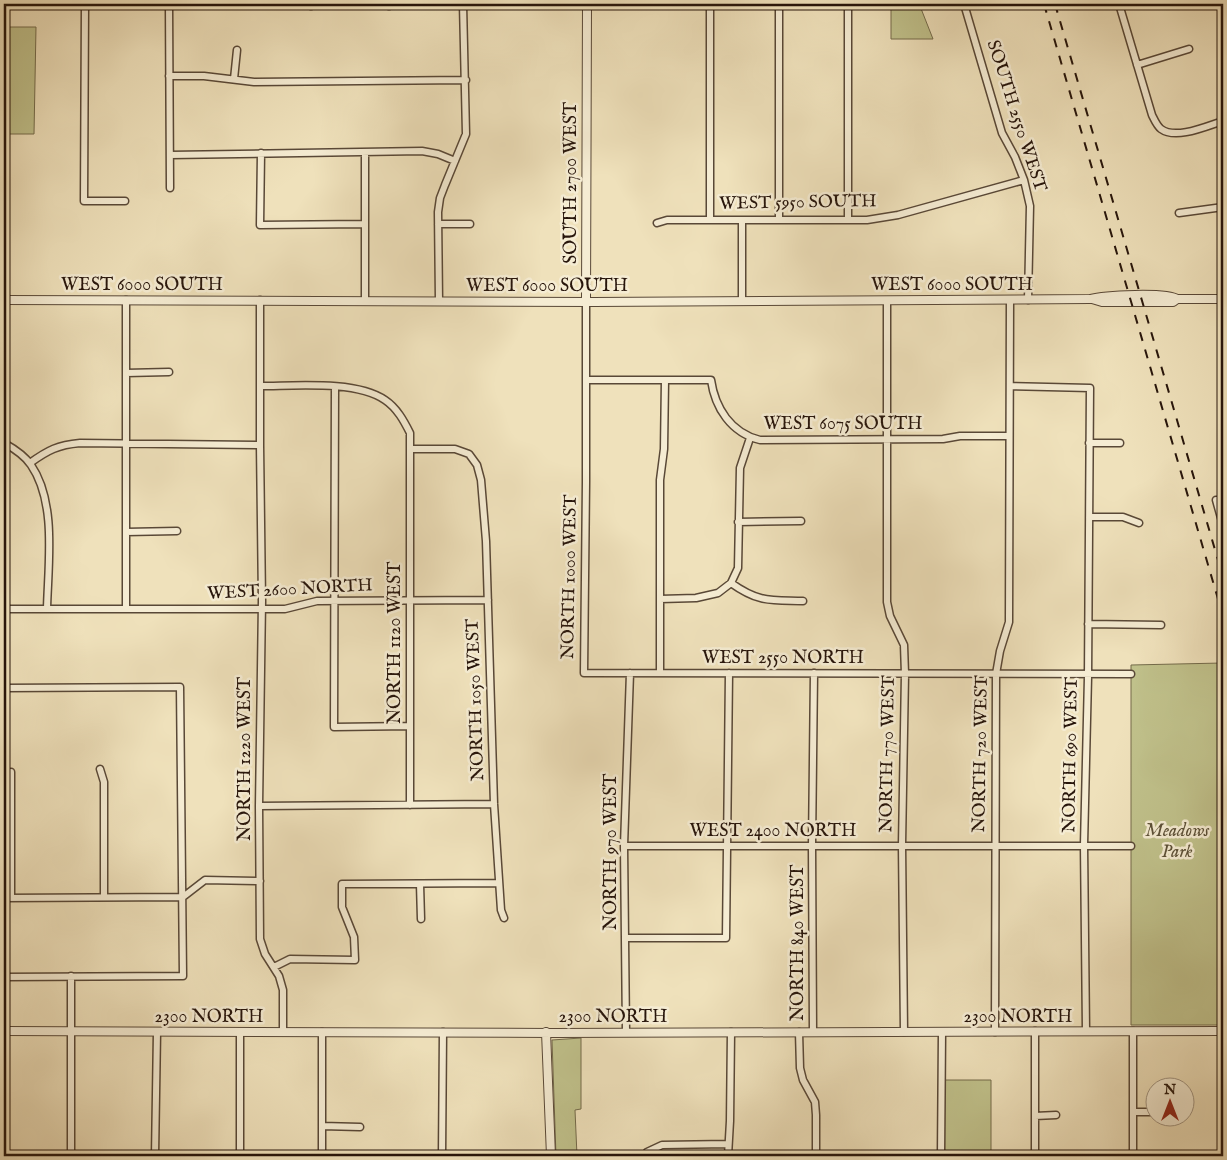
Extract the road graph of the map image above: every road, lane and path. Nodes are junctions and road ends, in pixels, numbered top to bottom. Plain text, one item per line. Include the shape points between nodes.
1 (85, 4) edge
2 (169, 4) edge
3 (463, 4) edge
4 (587, 4) edge
5 (710, 4) edge
6 (779, 4) edge
7 (848, 4) edge
8 (964, 4) edge
9 (1119, 4) edge
10 (1189, 49) dead end
11 (237, 50) dead end
12 (1137, 65) junction
13 (169, 76) junction
14 (234, 80) junction
15 (466, 80) junction
16 (1223, 121) edge
17 (365, 152) junction
18 (261, 154) junction
19 (170, 155) junction
20 (455, 161) junction
21 (1024, 180) junction
22 (170, 188) dead end
23 (125, 201) dead end
24 (1223, 207) edge
25 (1179, 213) dead end
26 (710, 220) junction
27 (742, 220) junction
28 (779, 220) junction
29 (848, 220) junction
30 (657, 223) dead end
31 (365, 224) junction
32 (438, 224) junction
33 (470, 224) dead end
34 (1223, 299) edge
35 (4, 300) edge
36 (126, 300) junction
37 (260, 300) junction
38 (365, 300) junction
39 (1010, 300) junction
40 (1028, 300) junction
41 (439, 301) junction
42 (742, 301) junction
43 (887, 301) junction
44 (586, 302) junction
45 (169, 372) dead end
46 (126, 373) junction
47 (586, 380) junction
48 (665, 380) junction
49 (260, 386) junction
50 (1010, 386) junction
51 (335, 387) junction
52 (1010, 436) junction
53 (750, 438) junction
54 (887, 440) junction
55 (4, 443) edge
56 (126, 443) junction
57 (1089, 443) junction
58 (1120, 443) dead end
59 (260, 445) junction
60 (410, 449) junction
61 (30, 463) junction
62 (586, 482) joint
63 (1220, 500) edge
64 (1089, 517) junction
65 (801, 521) dead end
66 (738, 522) junction
67 (1139, 523) dead end
68 (1223, 526) edge
69 (178, 531) dead end
70 (126, 532) junction
71 (731, 583) junction
72 (660, 599) junction
73 (410, 600) junction
74 (488, 600) junction
75 (334, 601) junction
76 (803, 601) dead end
77 (4, 609) edge
78 (47, 609) junction
79 (126, 609) junction
80 (262, 609) junction
81 (1088, 624) junction
82 (1161, 624) dead end
83 (584, 673) joint
84 (630, 673) junction
85 (660, 673) junction
86 (730, 673) junction
87 (814, 673) junction
88 (905, 674) junction
89 (996, 674) junction
90 (1088, 674) junction
91 (1131, 674) dead end
92 (4, 688) edge
93 (410, 726) junction
94 (100, 768) dead end
95 (11, 772) dead end
96 (494, 804) junction
97 (410, 805) junction
98 (259, 806) junction
99 (624, 846) junction
100 (727, 846) junction
101 (812, 846) junction
102 (902, 846) junction
103 (995, 846) junction
104 (1084, 846) junction
105 (1131, 846) dead end
106 (260, 881) junction
107 (499, 883) junction
108 (420, 884) junction
109 (104, 897) junction
110 (183, 897) junction
111 (7, 898) edge
112 (504, 918) dead end
113 (421, 919) dead end
114 (625, 938) junction
115 (274, 967) junction
116 (4, 976) edge
117 (72, 976) junction
118 (4, 1031) edge
119 (1086, 1031) junction
120 (1133, 1031) junction
121 (1223, 1031) edge
122 (72, 1032) junction
123 (157, 1032) junction
124 (240, 1032) junction
125 (283, 1032) junction
126 (322, 1032) junction
127 (443, 1032) junction
128 (546, 1032) junction
129 (626, 1032) junction
130 (731, 1032) junction
131 (799, 1032) junction
132 (813, 1032) junction
133 (904, 1032) junction
134 (942, 1032) junction
135 (995, 1032) junction
136 (1035, 1032) junction
137 (1133, 1112) junction
138 (1144, 1112) edge
139 (1056, 1115) dead end
140 (1035, 1116) junction
141 (322, 1126) junction
142 (360, 1127) dead end
143 (728, 1144) junction
144 (646, 1154) edge
145 (71, 1156) edge
146 (155, 1156) edge
147 (240, 1156) edge
148 (322, 1156) edge
149 (442, 1156) edge
150 (551, 1156) edge
151 (728, 1156) edge
152 (816, 1156) edge
153 (941, 1156) edge
154 (1035, 1156) edge
155 (1133, 1156) edge

1 - 23 street via 84,201
2 - 13 street
3 - 15 street
4 - 44 street, SOUTH 2700 WEST
5 - 26 street
6 - 28 street
7 - 29 street
8 - 21 street, SOUTH 2550 WEST via 1002,133
9 - 12 street
10 - 12 street
11 - 14 street
12 - 16 street via 1152,115 1160,129 1187,132
13 - 14 street
13 - 19 street
14 - 15 street
15 - 20 street via 466,134
17 - 18 street
17 - 20 street via 422,151
17 - 31 street
18 - 19 street
18 - 31 street via 260,225
19 - 22 street
20 - 32 street via 440,198
21 - 29 street, WEST 5950 SOUTH via 898,215
21 - 40 street, SOUTH 2550 WEST via 1030,206
24 - 25 street
26 - 27 street, WEST 5950 SOUTH
26 - 30 street, WEST 5950 SOUTH
27 - 28 street, WEST 5950 SOUTH
27 - 42 street
28 - 29 street, WEST 5950 SOUTH
31 - 38 street
32 - 33 street
32 - 41 street
34 - 40 street, WEST 6000 SOUTH via 1101,296
35 - 36 street, WEST 6000 SOUTH
36 - 37 street, WEST 6000 SOUTH
36 - 46 street
37 - 38 street, WEST 6000 SOUTH
37 - 49 street, NORTH 1220 WEST
38 - 41 street, WEST 6000 SOUTH
39 - 40 street, WEST 6000 SOUTH
39 - 43 street, WEST 6000 SOUTH
39 - 50 street, NORTH 720 WEST
41 - 44 street, WEST 6000 SOUTH
42 - 43 street, WEST 6000 SOUTH
42 - 44 street, WEST 6000 SOUTH
43 - 54 street
44 - 47 street, SOUTH 2700 WEST
45 - 46 street
46 - 56 street
47 - 48 street
47 - 62 street, SOUTH 2700 WEST
48 - 53 street, WEST 6075 SOUTH via 712,380 720,410 729,423
48 - 72 street via 660,480
49 - 51 street
49 - 59 street, NORTH 1220 WEST
50 - 52 street, NORTH 720 WEST
50 - 57 street, NORTH 690 WEST via 1090,388
51 - 60 street, NORTH 1120 WEST via 369,391 386,400 410,433
51 - 75 street
52 - 54 street, WEST 6075 SOUTH
52 - 89 street, NORTH 720 WEST via 1009,622
53 - 54 street, WEST 6075 SOUTH
53 - 66 street via 738,480
54 - 88 street, NORTH 770 WEST via 888,602 890,616 904,645
55 - 61 street
56 - 59 street
56 - 61 street via 62,445 48,450
56 - 70 street
57 - 58 street
57 - 64 street, NORTH 690 WEST
59 - 80 street, NORTH 1220 WEST
60 - 73 street, NORTH 1120 WEST
60 - 74 street, NORTH 1050 WEST via 455,450 469,454 477,465 486,541
61 - 78 street via 45,495 49,519
62 - 83 street, NORTH 1000 WEST
63 - 68 street
64 - 67 street via 1124,517
64 - 81 street, NORTH 690 WEST
65 - 66 street
66 - 71 street via 738,568
69 - 70 street
70 - 79 street
71 - 72 street via 718,594
71 - 76 street via 752,597
72 - 85 street
73 - 74 street, WEST 2600 NORTH
73 - 75 street, WEST 2600 NORTH
73 - 93 street, NORTH 1120 WEST
74 - 96 street, NORTH 1050 WEST
75 - 80 street, WEST 2600 NORTH via 317,601 285,609
75 - 93 street via 334,727
77 - 78 street, WEST 2600 NORTH
78 - 79 street, WEST 2600 NORTH
79 - 80 street, WEST 2600 NORTH
80 - 98 street, NORTH 1220 WEST
81 - 82 street
81 - 90 street, NORTH 690 WEST
83 - 84 street, WEST 2550 NORTH
84 - 85 street, WEST 2550 NORTH
84 - 99 street, NORTH 970 WEST
85 - 86 street, WEST 2550 NORTH
86 - 87 street, WEST 2550 NORTH
86 - 100 street
87 - 88 street, WEST 2550 NORTH
87 - 101 street, NORTH 840 WEST
88 - 89 street, WEST 2550 NORTH
88 - 102 street, NORTH 770 WEST
89 - 90 street, WEST 2550 NORTH
89 - 103 street, NORTH 720 WEST
90 - 91 street, WEST 2550 NORTH
90 - 104 street, NORTH 690 WEST
92 - 110 street via 180,688
93 - 97 street, NORTH 1120 WEST
94 - 109 street via 104,782
95 - 111 street
96 - 97 street
96 - 107 street, NORTH 1050 WEST
97 - 98 street
98 - 106 street, NORTH 1220 WEST
99 - 100 street, WEST 2400 NORTH
99 - 114 street, NORTH 970 WEST
100 - 101 street, WEST 2400 NORTH
100 - 114 street via 726,938
101 - 102 street, WEST 2400 NORTH
101 - 132 street, NORTH 840 WEST
102 - 103 street, WEST 2400 NORTH
102 - 133 street, NORTH 770 WEST
103 - 104 street, WEST 2400 NORTH
103 - 135 street, NORTH 720 WEST
104 - 105 street, WEST 2400 NORTH
104 - 119 street, NORTH 690 WEST
106 - 110 street via 205,880
106 - 115 street, NORTH 1220 WEST via 260,939
107 - 108 street
107 - 112 street, NORTH 1050 WEST
108 - 113 street
108 - 115 street via 342,884 342,907 354,937 355,960 290,959
109 - 110 street
109 - 111 street
110 - 117 street via 183,976
114 - 129 street, NORTH 970 WEST
115 - 125 street, NORTH 1220 WEST via 283,990
116 - 117 street
117 - 122 street
118 - 122 street, 2300 NORTH
119 - 120 street, 2300 NORTH
119 - 136 street, 2300 NORTH
120 - 121 street, 2300 NORTH
120 - 137 street
122 - 123 street, 2300 NORTH
122 - 145 street
123 - 124 street, 2300 NORTH
123 - 146 street
124 - 125 street, 2300 NORTH
124 - 147 street
125 - 126 street, 2300 NORTH
126 - 127 street, 2300 NORTH
126 - 141 street
127 - 128 street, 2300 NORTH
127 - 149 street
128 - 129 street, 2300 NORTH
128 - 150 street
129 - 130 street, 2300 NORTH
130 - 131 street, 2300 NORTH
130 - 143 street
131 - 132 street, 2300 NORTH
131 - 152 street via 800,1068 815,1109
132 - 133 street, 2300 NORTH
133 - 134 street, 2300 NORTH
134 - 135 street, 2300 NORTH
134 - 153 street
135 - 136 street, 2300 NORTH
136 - 140 street
137 - 138 street
137 - 155 street
139 - 140 street
140 - 154 street
141 - 142 street
141 - 148 street
143 - 144 street via 662,1145
143 - 151 street

